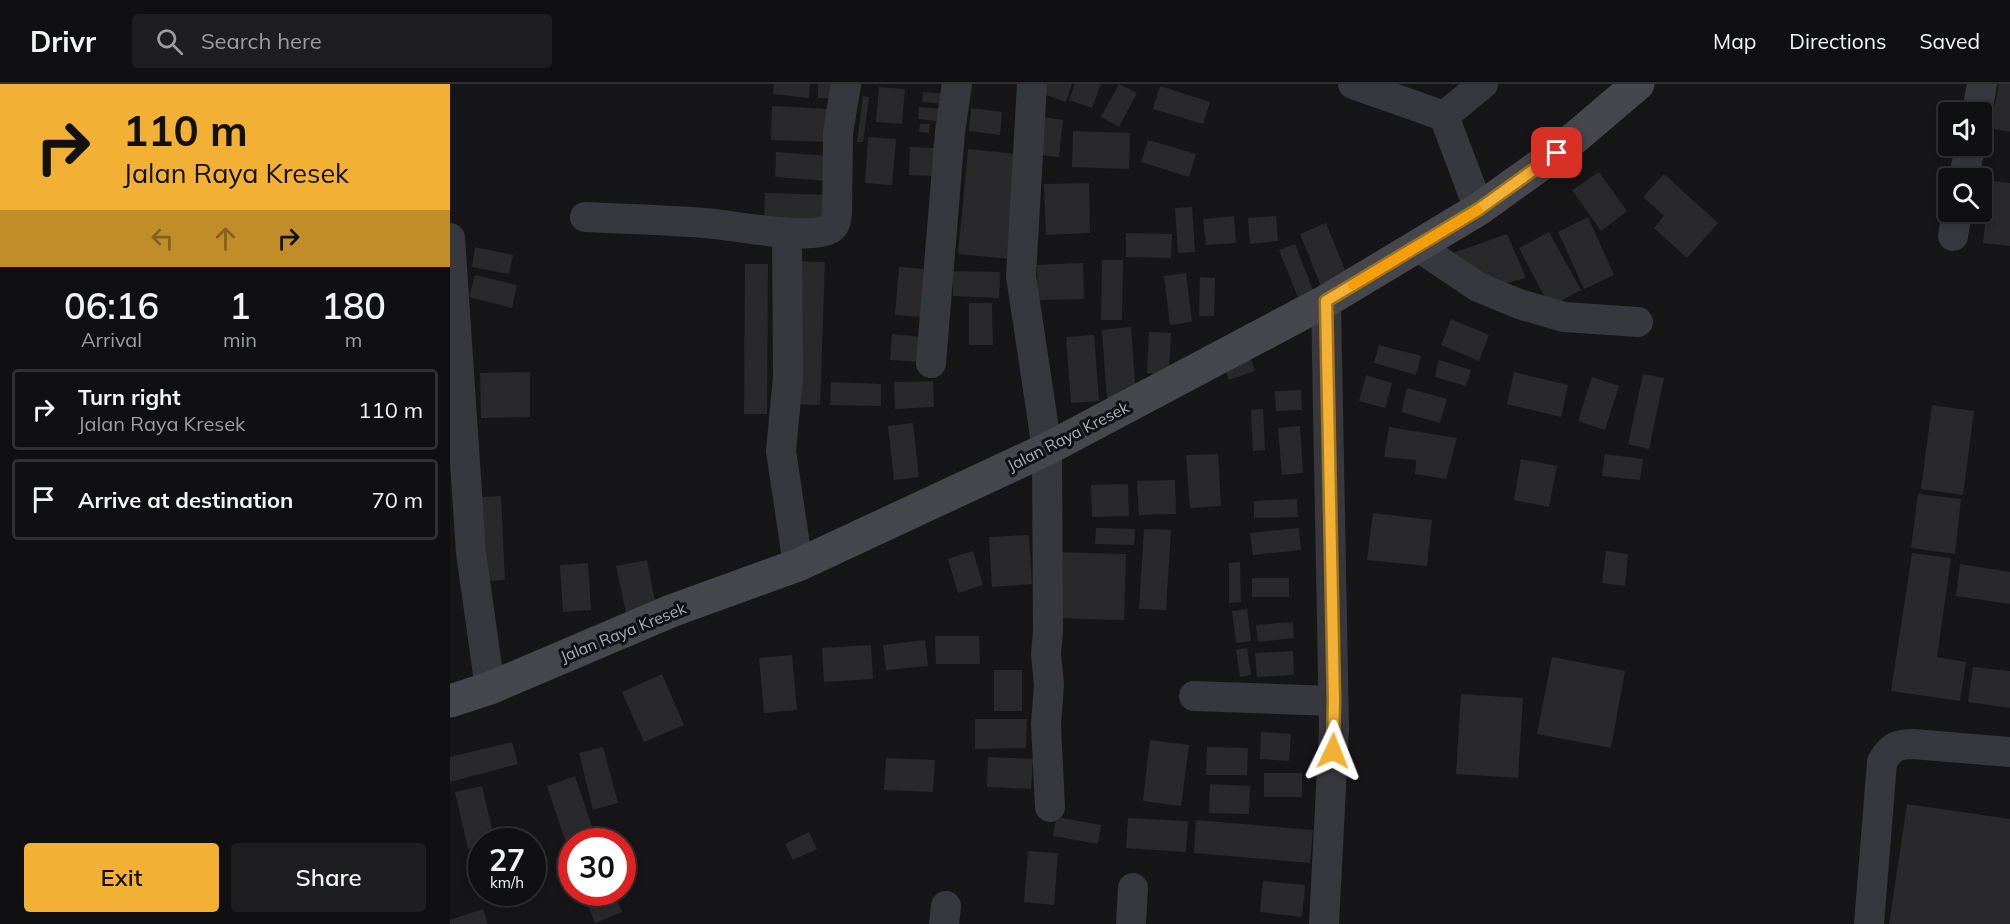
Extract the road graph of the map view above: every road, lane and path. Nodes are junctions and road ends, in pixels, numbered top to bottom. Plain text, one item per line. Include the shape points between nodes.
1 (846, 84) edge
2 (957, 84) edge
3 (1032, 84) edge
4 (1353, 84) edge
5 (1483, 84) edge
6 (1638, 84) edge
7 (1982, 84) edge
8 (1979, 102) edge
9 (1444, 116) junction
10 (1479, 209) junction
11 (585, 217) dead end
12 (787, 232) junction
13 (450, 238) edge
14 (1417, 246) junction
15 (1326, 301) junction
16 (1638, 322) dead end
17 (931, 363) dead end
18 (1047, 449) junction
19 (798, 566) junction
20 (490, 688) junction
21 (1194, 696) dead end
22 (1334, 700) junction
23 (450, 701) edge
24 (2010, 752) edge
25 (1050, 807) dead end
26 (1133, 888) dead end
27 (1131, 924) edge
28 (1324, 924) edge
29 (1869, 924) edge

1 - 12 street via 838,133 835,223 830,230 818,233
2 - 17 street
3 - 18 street via 1021,276
4 - 9 street
5 - 9 street
6 - 10 main road, Jalan Raya Kresek via 1557,153
7 - 8 street
9 - 10 street
10 - 14 main road, Jalan Raya Kresek
11 - 12 street via 708,223
12 - 19 street via 788,377 782,451
13 - 20 street via 471,553
14 - 15 main road, Jalan Raya Kresek
14 - 16 street via 1478,287 1519,304 1564,317
15 - 18 main road, Jalan Raya Kresek
15 - 22 street
18 - 19 main road, Jalan Raya Kresek
18 - 25 street via 1046,723
19 - 20 main road, Jalan Raya Kresek via 671,611
20 - 23 main road, Jalan Raya Kresek
21 - 22 street
22 - 28 street
24 - 29 street via 1913,744 1899,744 1888,751 1882,762
26 - 27 street

